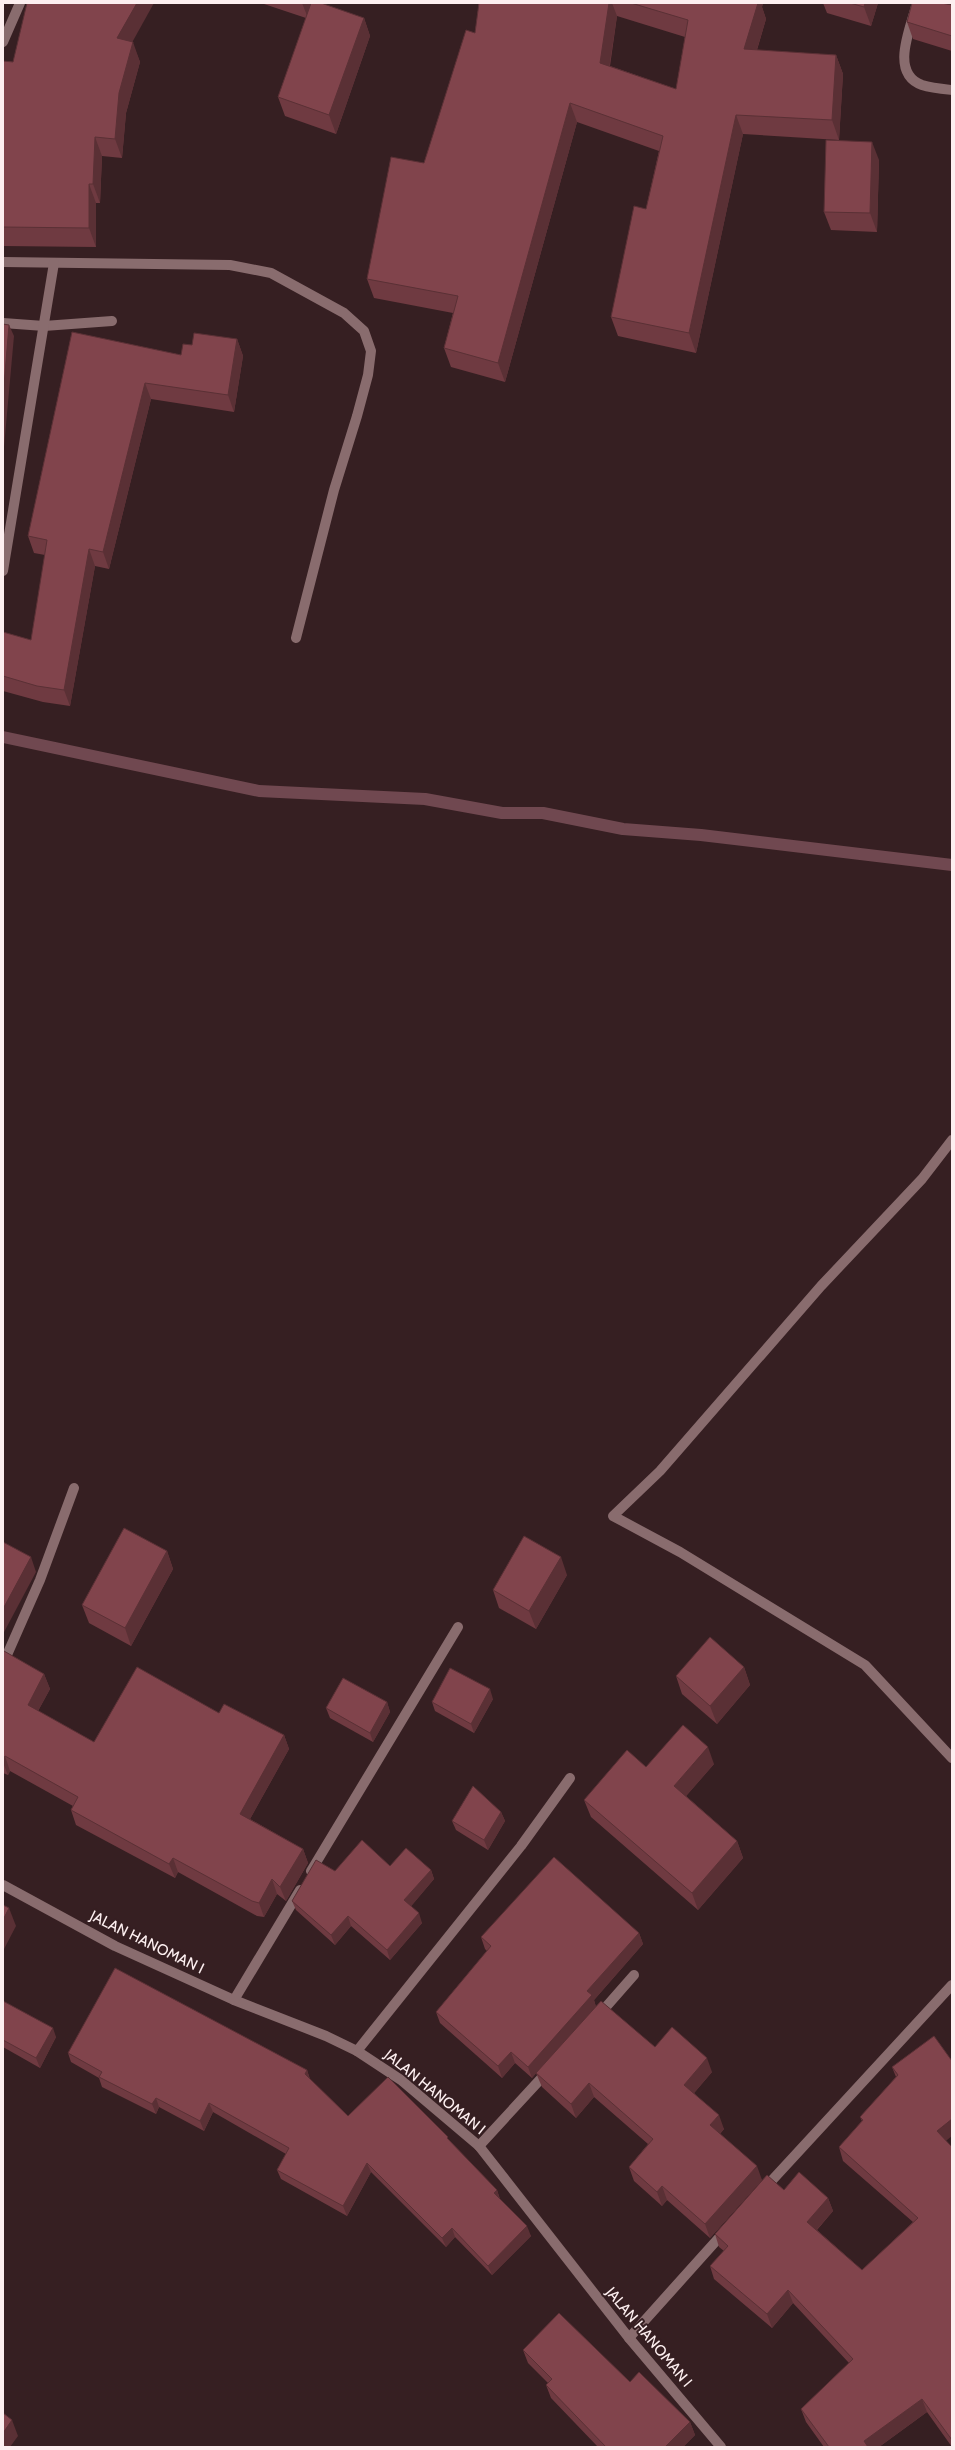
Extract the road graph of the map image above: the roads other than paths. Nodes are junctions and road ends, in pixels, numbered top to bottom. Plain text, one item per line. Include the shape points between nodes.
1 (20, 3) edge
2 (917, 3) edge
3 (3, 42) edge
4 (952, 90) edge
5 (3, 262) edge
6 (54, 262) junction
7 (112, 321) dead end
8 (3, 323) edge
9 (44, 326) junction
10 (3, 571) edge
11 (296, 638) dead end
12 (952, 1140) edge
13 (74, 1488) dead end
14 (458, 1627) dead end
15 (3, 1664) edge
16 (952, 1758) edge
17 (570, 1778) dead end
18 (3, 1885) edge
19 (634, 1975) dead end
20 (952, 1985) edge
21 (234, 2000) junction
22 (589, 2025) edge
23 (357, 2051) junction
24 (554, 2065) edge
25 (479, 2146) junction
26 (756, 2197) edge
27 (730, 2226) edge
28 (629, 2338) junction
29 (721, 2447) edge

1 - 3 street
2 - 4 street via 903,61 905,72 911,80 922,85
5 - 6 street
6 - 9 street
6 - 11 street via 230,265 271,273 344,313 364,331 371,351 368,375 358,416 334,490
7 - 9 street
8 - 9 street
9 - 10 street
12 - 16 street via 922,1179 821,1286 660,1471 613,1516 680,1552 865,1665
13 - 15 street via 40,1580
14 - 21 street
17 - 23 street via 521,1846
18 - 21 street, JALAN HANOMAN I via 115,1946
19 - 22 street
20 - 26 street
21 - 23 street, JALAN HANOMAN I
23 - 25 street, JALAN HANOMAN I via 401,2080
24 - 25 street
25 - 28 street, JALAN HANOMAN I
27 - 28 street
28 - 29 street, JALAN HANOMAN I

